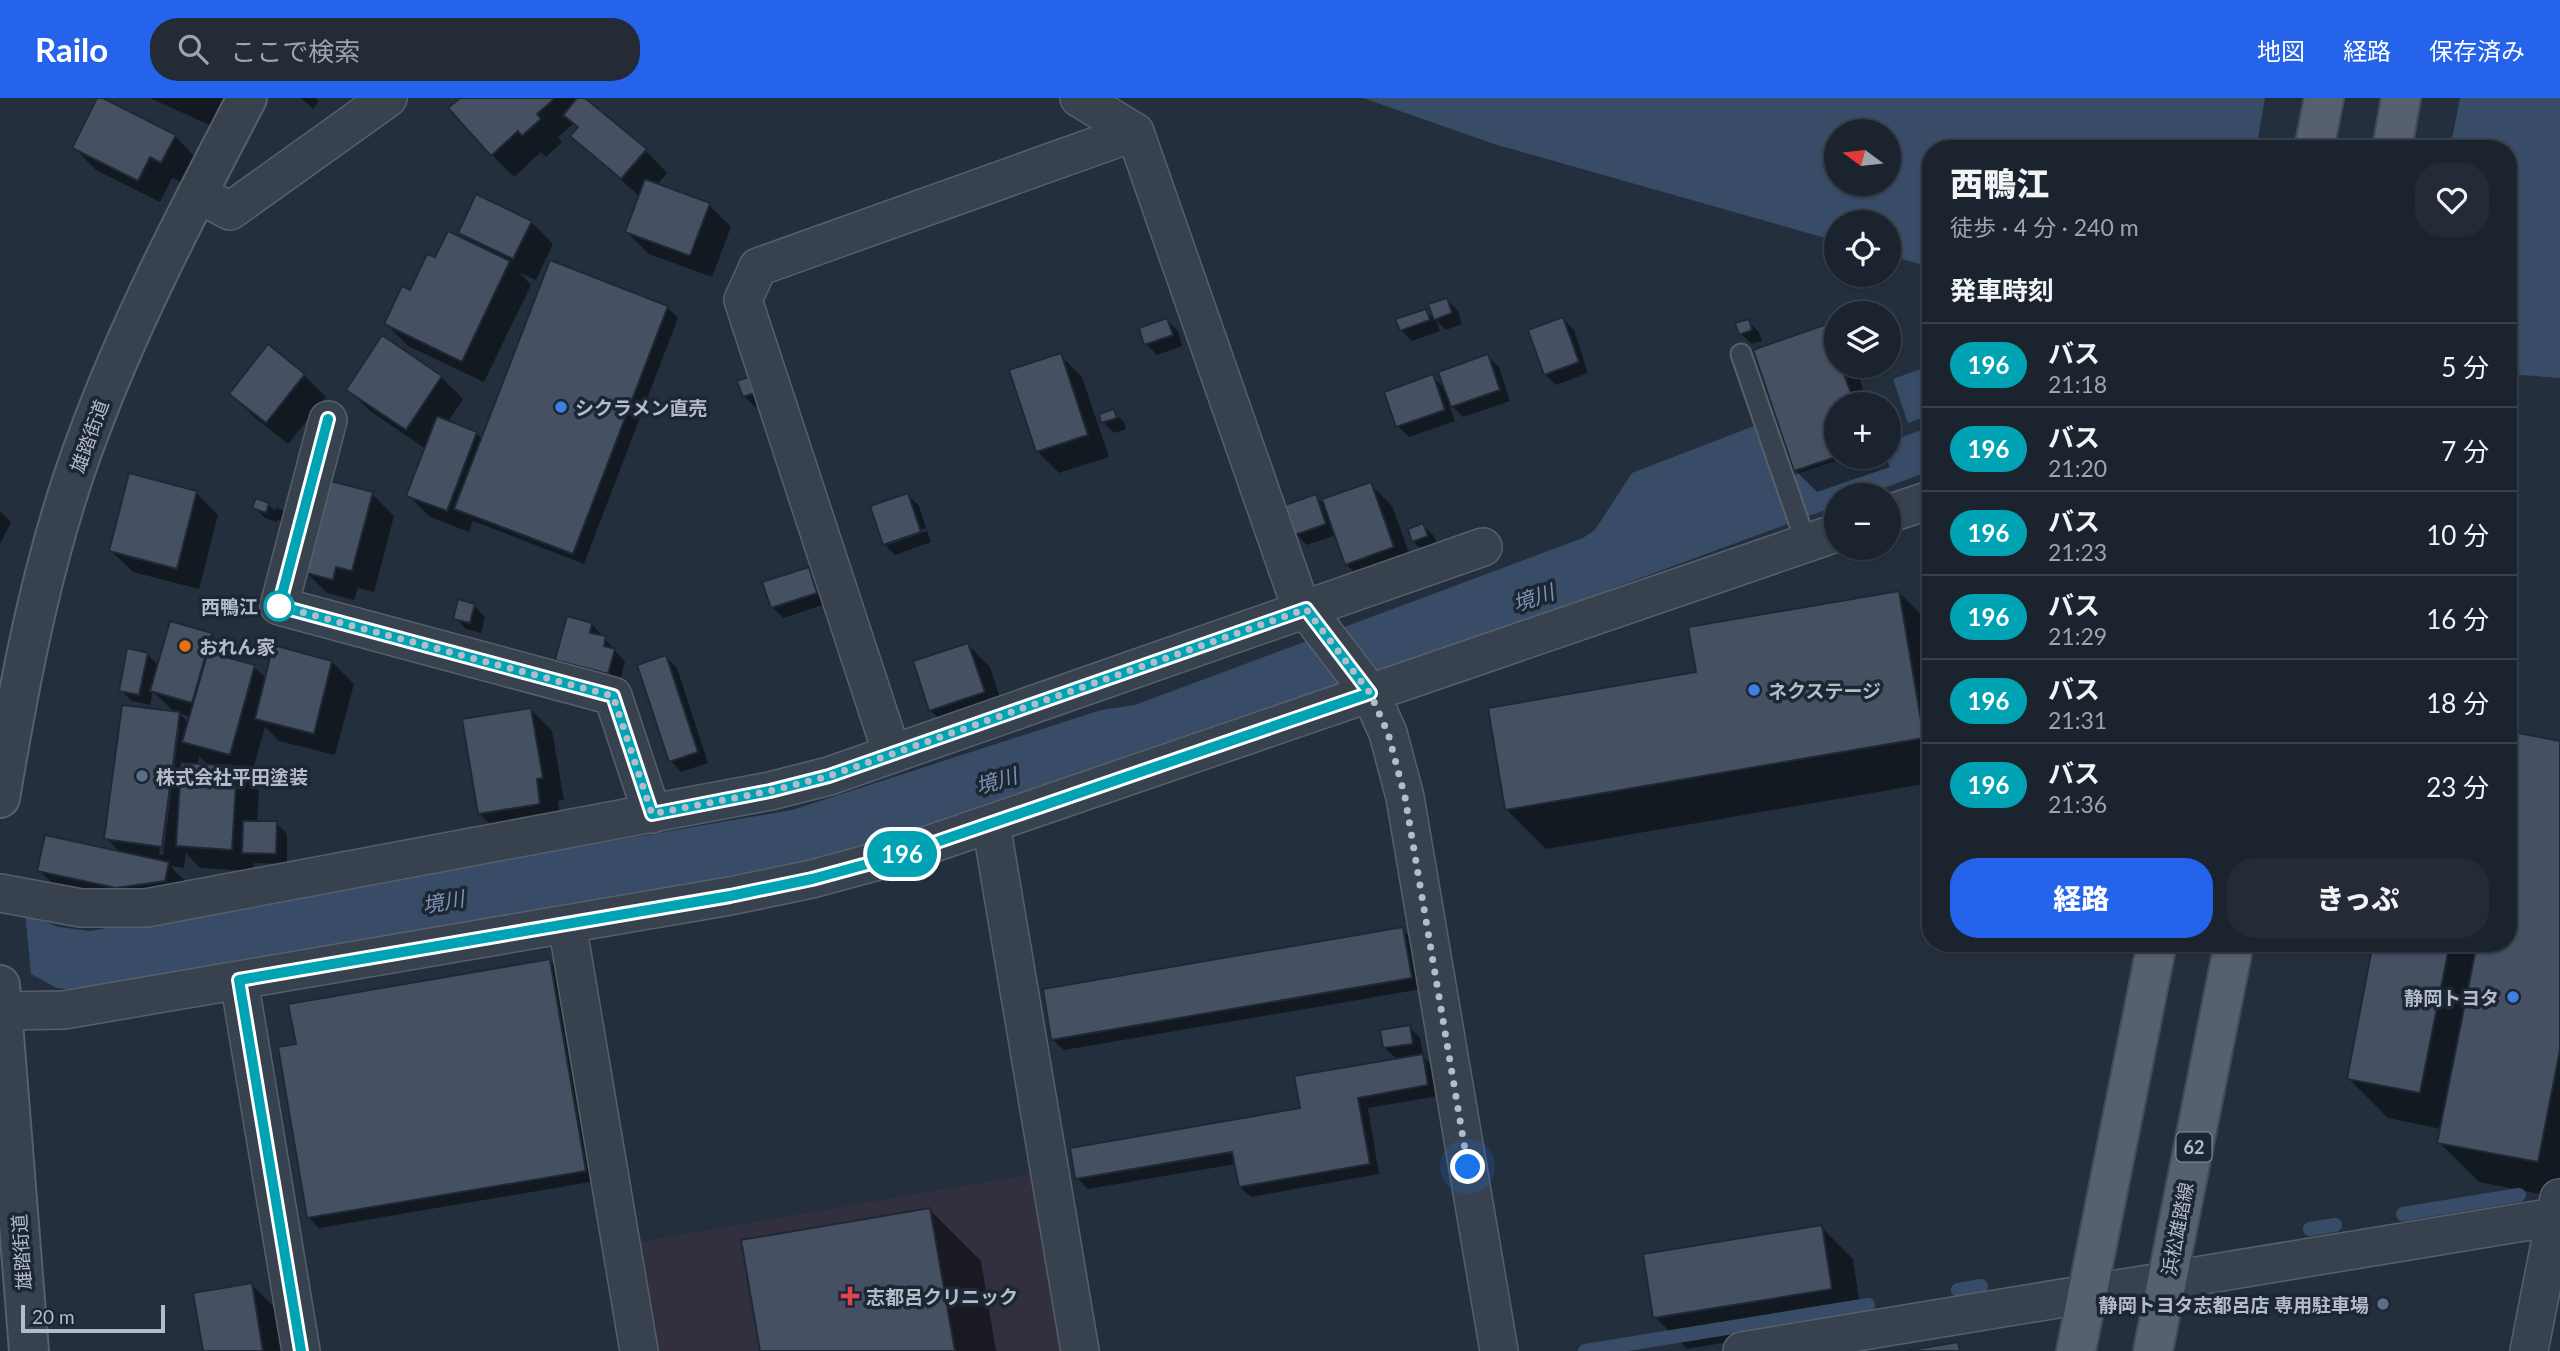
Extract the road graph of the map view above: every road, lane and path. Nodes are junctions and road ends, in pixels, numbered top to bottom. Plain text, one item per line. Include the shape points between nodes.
1 (247, 98) edge
2 (388, 98) edge
3 (1079, 98) edge
4 (2324, 98) edge
5 (2401, 98) edge
6 (1135, 132) junction
7 (2316, 140) edge
8 (2394, 140) edge
9 (198, 194) junction
10 (1741, 354) dead end
11 (328, 419) dead end
12 (1922, 503) edge
13 (1901, 510) edge
14 (1814, 536) edge
15 (1483, 547) dead end
16 (1311, 615) junction
17 (1367, 689) junction
18 (892, 754) junction
19 (0, 798) edge
20 (652, 814) junction
21 (990, 824) junction
22 (0, 893) edge
23 (567, 924) junction
24 (2155, 952) edge
25 (2232, 952) edge
26 (239, 980) junction
27 (1, 998) edge
28 (2558, 1209) edge
29 (2167, 1282) junction
30 (2087, 1295) junction
31 (29, 1351) edge
32 (301, 1351) edge
33 (639, 1351) edge
34 (1080, 1351) edge
35 (1499, 1351) edge
36 (1742, 1351) edge
37 (2076, 1351) edge
38 (2153, 1351) edge
39 (2529, 1351) edge

1 - 9 street, 雄踏街道
2 - 9 street via 230,211
3 - 6 street
4 - 7 main road
5 - 8 main road
6 - 16 street via 1298,598
6 - 18 street via 758,267 743,300
9 - 19 street, 雄踏街道 via 118,357 62,513 21,674
10 - 14 lane via 1782,475
11 - 20 street via 279,606 613,696
12 - 13 street
14 - 17 street
15 - 16 street
16 - 17 street
16 - 18 street
17 - 21 street
17 - 35 street via 1388,733 1405,797
18 - 20 street via 782,788
20 - 22 street via 146,908 81,908
21 - 23 street via 812,879
21 - 34 street
23 - 26 street
23 - 33 street
24 - 30 main road
25 - 29 main road, 浜松雄踏線 / 62
26 - 27 street via 64,1010
26 - 32 street
27 - 31 street, 雄踏街道
28 - 29 street
28 - 39 street
29 - 30 street
29 - 38 main road, 浜松雄踏線 / 62
30 - 36 street
30 - 37 main road

